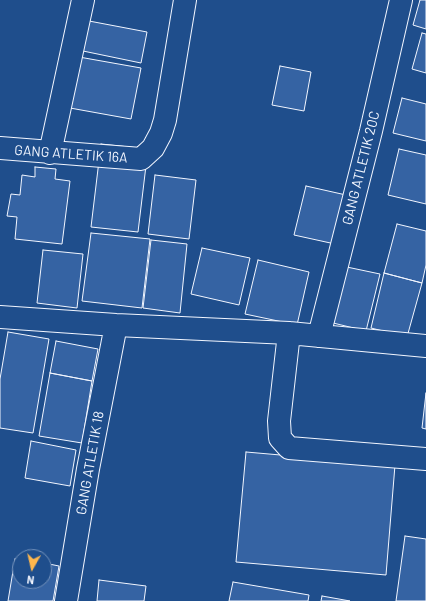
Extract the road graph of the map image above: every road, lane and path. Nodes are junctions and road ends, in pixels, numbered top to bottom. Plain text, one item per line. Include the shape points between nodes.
1 (83, 0) edge
2 (185, 0) edge
3 (401, 0) edge
4 (0, 148) edge
5 (50, 153) junction
6 (0, 318) edge
7 (116, 325) junction
8 (289, 333) junction
9 (319, 336) junction
10 (426, 346) edge
11 (426, 458) edge
12 (66, 601) edge

1 - 5 street
2 - 5 street, GANG ATLETIK 16A via 166,120 153,148 141,159
3 - 9 street, GANG ATLETIK 20C
4 - 5 street, GANG ATLETIK 16A
6 - 7 street
7 - 8 street
7 - 12 street, GANG ATLETIK 18
8 - 9 street
8 - 11 street via 279,421 280,438 289,448
9 - 10 street

